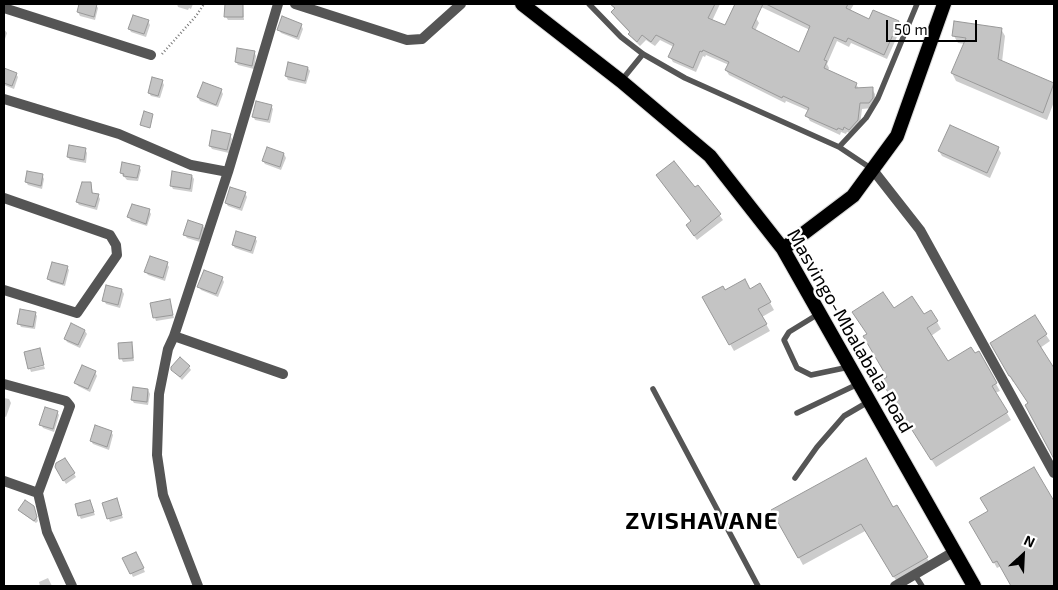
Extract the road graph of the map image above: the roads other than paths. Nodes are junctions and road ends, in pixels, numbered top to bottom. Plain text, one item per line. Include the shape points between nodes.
1 (278, 4) edge
2 (295, 4) edge
3 (461, 4) edge
4 (522, 4) edge
5 (589, 4) edge
6 (917, 4) edge
7 (944, 4) edge
8 (4, 8) edge
9 (643, 54) junction
10 (151, 55) road end
11 (621, 81) junction
12 (4, 99) edge
13 (839, 147) junction
14 (873, 170) junction
15 (228, 172) junction
16 (4, 198) edge
17 (783, 249) junction
18 (4, 290) edge
19 (820, 313) junction
20 (174, 336) junction
21 (850, 366) junction
22 (283, 374) dead end
23 (860, 383) junction
24 (4, 384) edge
25 (653, 389) dead end
26 (870, 401) junction
27 (797, 414) dead end
28 (1054, 473) edge
29 (795, 478) dead end
30 (4, 481) edge
31 (38, 493) junction
32 (955, 551) junction
33 (915, 574) junction
34 (72, 586) edge
35 (198, 586) edge
36 (758, 586) edge
37 (895, 586) edge
38 (922, 586) edge
39 (974, 586) edge

1 - 15 street
2 - 3 street via 407,40 422,39
4 - 11 highway, Masvingo-Mbalabala Road
5 - 9 lane
6 - 13 lane via 878,98 866,118
7 - 14 highway via 897,136
8 - 10 street
9 - 11 lane
9 - 13 lane via 685,78
11 - 17 highway, Masvingo-Mbalabala Road via 710,156
12 - 15 street via 119,134 191,165
13 - 14 lane
14 - 17 highway via 853,196
14 - 28 street via 920,230
15 - 20 street
16 - 18 street via 110,235 117,255 77,313
17 - 19 highway, Masvingo-Mbalabala Road
19 - 21 highway, Masvingo-Mbalabala Road
19 - 21 lane via 789,332 784,340 798,368 811,375
20 - 22 street
20 - 35 street via 168,349 159,394 157,455 163,495
21 - 23 highway, Masvingo-Mbalabala Road
23 - 26 highway, Masvingo-Mbalabala Road
23 - 27 lane
24 - 31 street via 66,401 70,406
25 - 36 lane
26 - 29 lane via 844,416
26 - 32 highway, Masvingo-Mbalabala Road
30 - 31 street
31 - 34 street via 47,532
32 - 33 street
32 - 39 highway, Masvingo-Mbalabala Road
33 - 37 street
33 - 38 lane

